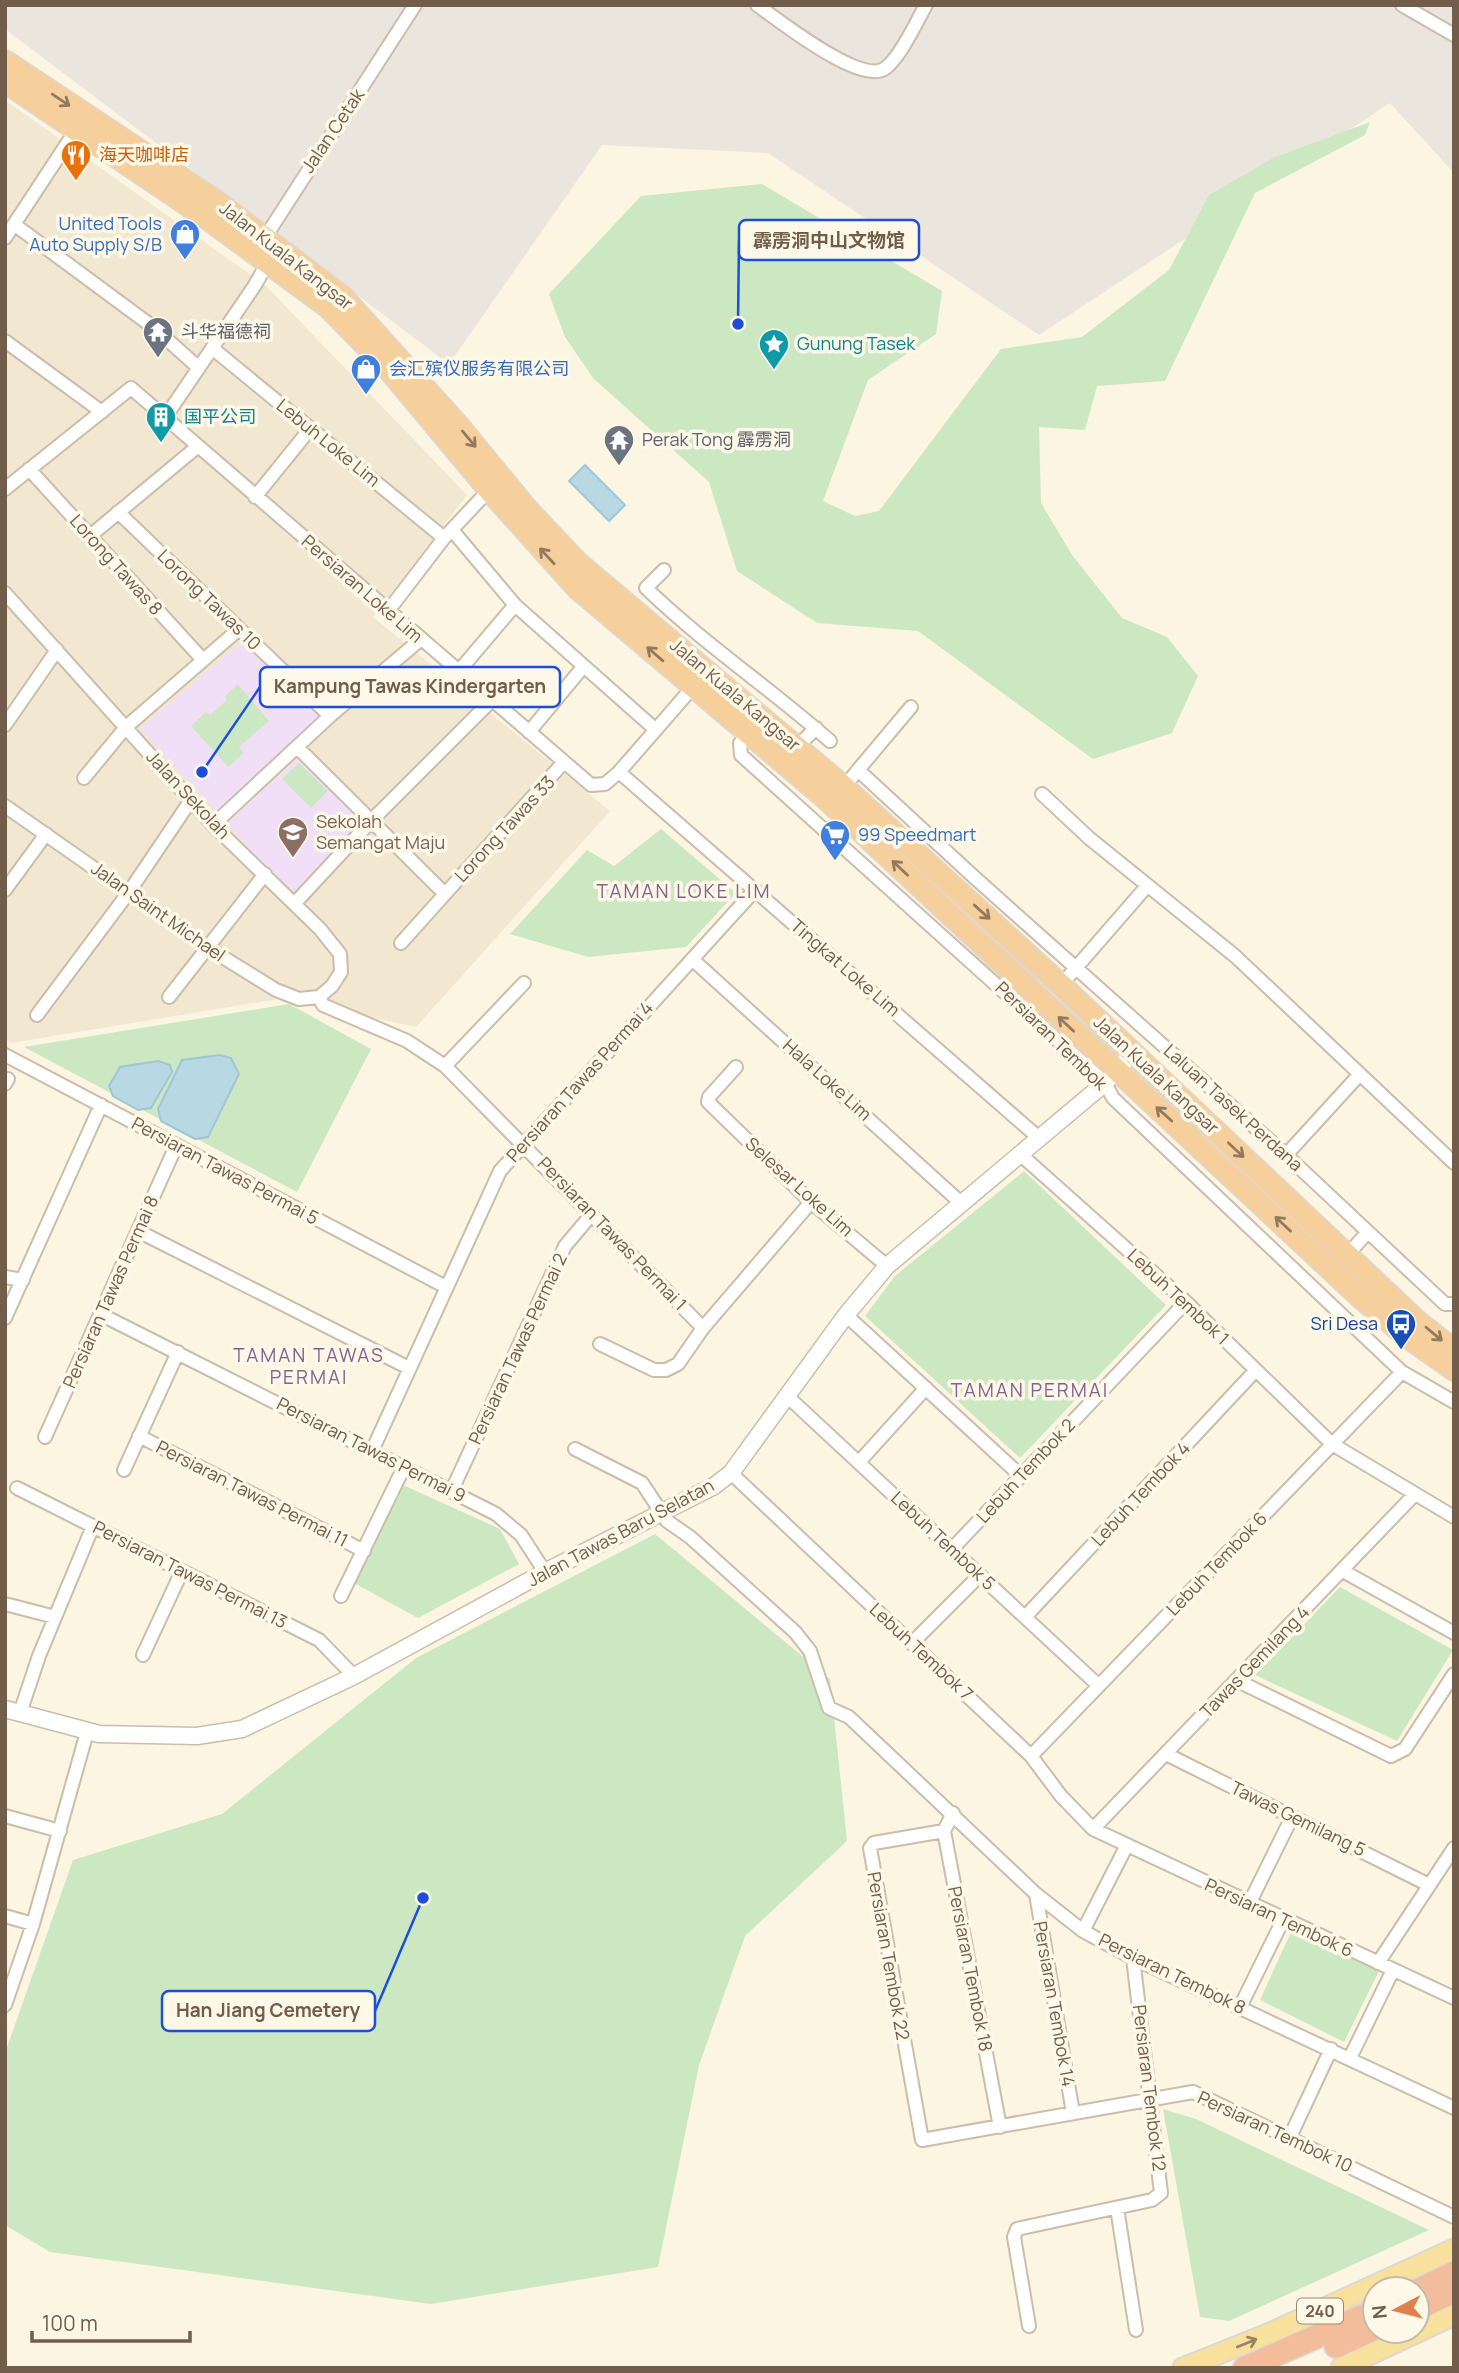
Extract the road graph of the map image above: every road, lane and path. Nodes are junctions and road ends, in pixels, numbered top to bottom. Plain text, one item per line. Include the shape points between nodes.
1 (757, 5) edge
2 (926, 5) edge
3 (1402, 5) edge
4 (409, 7) edge
5 (1454, 35) edge
6 (5, 61) edge
7 (5, 82) edge
8 (76, 130) junction
9 (15, 225) junction
10 (266, 236) junction
11 (5, 238) edge
12 (268, 261) junction
13 (5, 341) edge
14 (212, 348) junction
15 (199, 368) junction
16 (102, 412) junction
17 (164, 419) junction
18 (310, 429) junction
19 (197, 447) junction
20 (29, 469) junction
21 (5, 489) edge
22 (489, 490) junction
23 (255, 497) junction
24 (118, 512) junction
25 (448, 534) junction
26 (90, 536) junction
27 (664, 570) dead end
28 (5, 593) edge
29 (515, 605) junction
30 (388, 611) junction
31 (671, 627) junction
32 (238, 629) junction
33 (420, 640) junction
34 (57, 650) junction
35 (204, 660) junction
36 (583, 667) junction
37 (458, 671) junction
38 (693, 687) junction
39 (492, 700) junction
40 (911, 707) dead end
41 (330, 716) junction
42 (5, 725) edge
43 (126, 727) junction
44 (816, 729) junction
45 (656, 730) junction
46 (529, 732) junction
47 (830, 741) dead end
48 (297, 747) junction
49 (797, 747) junction
50 (564, 762) junction
51 (858, 770) junction
52 (619, 772) junction
53 (84, 778) dead end
54 (844, 787) junction
55 (1042, 794) dead end
56 (191, 800) junction
57 (5, 806) edge
58 (372, 820) junction
59 (213, 825) junction
60 (46, 834) junction
61 (265, 874) junction
62 (1147, 886) junction
63 (5, 890) edge
64 (755, 890) junction
65 (129, 892) junction
66 (445, 894) junction
67 (295, 903) junction
68 (401, 943) dead end
69 (208, 948) junction
70 (692, 959) junction
71 (1075, 968) junction
72 (524, 983) dead end
73 (1061, 985) junction
74 (169, 998) dead end
75 (323, 1003) junction
76 (37, 1015) dead end
77 (1131, 1054) junction
78 (5, 1055) edge
79 (445, 1066) junction
80 (736, 1067) dead end
81 (1360, 1074) junction
82 (1111, 1077) junction
83 (101, 1105) junction
84 (1039, 1138) junction
85 (523, 1142) junction
86 (176, 1146) junction
87 (1020, 1154) junction
88 (1286, 1155) junction
89 (1454, 1163) edge
90 (811, 1202) junction
91 (961, 1203) junction
92 (592, 1214) junction
93 (138, 1231) junction
94 (1367, 1233) junction
95 (1305, 1245) junction
96 (1348, 1254) junction
97 (887, 1266) junction
98 (5, 1277) edge
99 (23, 1280) junction
100 (444, 1286) junction
101 (1360, 1297) junction
102 (1186, 1302) junction
103 (1454, 1304) edge
104 (102, 1315) junction
105 (846, 1315) junction
106 (5, 1318) edge
107 (703, 1328) junction
108 (600, 1344) dead end
109 (1454, 1350) edge
110 (178, 1352) junction
111 (409, 1368) junction
112 (1256, 1370) junction
113 (1454, 1370) edge
114 (1402, 1372) junction
115 (926, 1388) junction
116 (787, 1396) junction
117 (1454, 1402) edge
118 (139, 1436) junction
119 (45, 1437) dead end
120 (1332, 1444) junction
121 (575, 1449) dead end
122 (372, 1451) junction
123 (859, 1462) junction
124 (404, 1467) junction
125 (124, 1470) dead end
126 (731, 1473) junction
127 (1021, 1476) junction
128 (17, 1488) dead end
129 (452, 1490) junction
130 (1415, 1494) junction
131 (660, 1513) junction
132 (1454, 1517) edge
133 (93, 1526) junction
134 (952, 1549) junction
135 (364, 1551) junction
136 (182, 1571) junction
137 (1343, 1571) junction
138 (545, 1572) junction
139 (980, 1575) junction
140 (341, 1596) dead end
141 (5, 1604) edge
142 (55, 1617) junction
143 (1025, 1617) junction
144 (1454, 1633) edge
145 (912, 1643) junction
146 (143, 1655) dead end
147 (1454, 1674) edge
148 (354, 1676) junction
149 (1238, 1681) junction
150 (1099, 1686) junction
151 (13, 1711) edge
152 (88, 1732) junction
153 (1166, 1754) junction
154 (1031, 1756) junction
155 (953, 1813) junction
156 (5, 1816) edge
157 (1292, 1817) junction
158 (60, 1830) junction
159 (944, 1831) junction
160 (1098, 1833) junction
161 (1126, 1847) junction
162 (1454, 1847) edge
163 (1429, 1885) junction
164 (1036, 1894) junction
165 (1249, 1903) junction
166 (5, 1916) edge
167 (1283, 1920) junction
168 (33, 1924) junction
169 (1083, 1931) junction
170 (1133, 1958) junction
171 (1378, 1964) junction
172 (1393, 1970) junction
173 (1454, 1998) edge
174 (5, 2005) edge
175 (1240, 2007) junction
176 (1331, 2049) junction
177 (1350, 2058) junction
178 (1150, 2100) junction
179 (1454, 2108) edge
180 (1073, 2113) junction
181 (1000, 2127) junction
182 (1290, 2137) junction
183 (922, 2140) joint
184 (1117, 2208) junction
185 (1454, 2217) edge
186 (1454, 2249) edge
187 (1454, 2273) edge
188 (1431, 2284) edge
189 (1454, 2291) edge
190 (1431, 2302) edge
191 (1454, 2315) edge
192 (1361, 2317) edge
193 (1028, 2326) dead end
194 (1136, 2330) dead end
195 (1361, 2335) edge
196 (1183, 2368) edge
197 (1245, 2368) edge
198 (1286, 2368) edge
199 (1341, 2368) edge

1 - 2 street via 862,71 886,68
3 - 5 street
4 - 10 street, Jalan Cetak
6 -> 10 highway, Jalan Kuala Kangsar
7 - 8 highway, Jalan Kuala Kangsar
8 - 9 street
8 - 12 highway, Jalan Kuala Kangsar
9 - 11 street
9 - 15 street via 153,327
10 - 12 street
10 -> 31 highway, Jalan Kuala Kangsar via 343,297 578,563
12 - 14 street
12 - 22 highway, Jalan Kuala Kangsar via 328,307 386,365
13 - 16 street
14 - 15 street
14 - 18 street, Lebuh Loke Lim
15 - 17 street
16 - 17 street, Persiaran Loke Lim via 129,388
16 - 20 street
17 - 19 street, Persiaran Loke Lim
18 - 23 street
18 - 25 street, Lebuh Loke Lim
19 - 23 street, Persiaran Loke Lim
19 - 24 street
20 - 21 street
20 - 26 street, Lorong Tawas 8
22 - 25 street
38 -> 22 highway, Jalan Kuala Kangsar via 577,588
23 - 30 street, Persiaran Loke Lim
24 - 26 street
24 - 32 street, Lorong Tawas 10
25 - 29 street, Lebuh Loke Lim
25 - 30 street
26 - 35 street, Lorong Tawas 8
27 - 31 street via 646,587
28 - 34 street, Jalan Sekolah
29 - 36 street, Lebuh Loke Lim
29 - 37 street
30 - 33 street, Persiaran Loke Lim
31 - 44 street
31 - 49 highway, Jalan Kuala Kangsar
32 - 35 street
32 - 41 street, Lorong Tawas 10
33 - 37 street, Persiaran Loke Lim
33 - 41 street
34 - 42 street
34 - 43 street, Jalan Sekolah
35 - 43 street
36 - 45 street, Lebuh Loke Lim
36 - 46 street
37 - 39 street, Persiaran Loke Lim
38 - 45 street
38 - 82 highway, Jalan Kuala Kangsar via 824,797
39 - 46 street, Persiaran Loke Lim
39 - 58 street
40 - 51 street
41 - 48 street
43 - 53 street
43 - 56 street, Jalan Sekolah
44 - 47 street
44 - 49 street
45 - 52 street
46 - 50 street, Persiaran Loke Lim
48 - 58 street, Lorong Tawas 33
48 - 59 street
49 - 54 highway, Jalan Kuala Kangsar
50 - 52 street, Persiaran Loke Lim via 592,785 598,786
50 - 66 street, Lorong Tawas 33
51 - 54 street
51 - 71 street, Laluan Tasek Perdana
52 - 64 street, Tingkat Loke Lim
54 -> 73 highway, Jalan Kuala Kangsar
55 - 62 street
56 - 59 street, Jalan Sekolah
56 - 65 street
57 - 60 street, Jalan Saint Michael
58 - 66 street, Lorong Tawas 33
58 - 67 street
59 - 61 street, Jalan Sekolah
60 - 63 street
60 - 65 street, Jalan Saint Michael
61 - 67 street, Jalan Sekolah
61 - 69 street
62 - 71 street
62 - 81 street via 1235,956
64 - 70 street, Persiaran Tawas Permai 4
64 - 84 street, Tingkat Loke Lim
65 - 69 street, Jalan Saint Michael
65 - 76 street
66 - 68 street
67 - 75 street, Jalan Sekolah via 342,959 339,976
69 - 74 street
69 - 75 street, Jalan Saint Michael via 276,990
70 - 85 street, Persiaran Tawas Permai 4
70 - 91 street, Hala Loke Lim
71 - 73 street
71 - 88 street, Laluan Tasek Perdana
72 - 79 street
73 - 77 highway, Jalan Kuala Kangsar
75 - 79 street, Persiaran Tawas Permai 1 via 407,1041
77 - 82 street, Jalan Tawas Baru Selatan
77 -> 96 highway, Jalan Kuala Kangsar
78 - 83 street, Persiaran Tawas Permai 5
79 - 85 street, Persiaran Tawas Permai 1
80 - 90 street, Selesar Loke Lim via 709,1097 712,1108
81 - 88 street
81 - 89 street
82 - 84 street, Jalan Tawas Baru Selatan
95 -> 82 highway, Jalan Kuala Kangsar
82 - 114 street, Persiaran Tembok via 1113,1098
83 - 86 street, Persiaran Tawas Permai 5
83 - 99 street
84 - 87 street, Jalan Tawas Baru Selatan
85 - 92 street, Persiaran Tawas Permai 1
85 - 100 street, Persiaran Tawas Permai 4 via 491,1185
86 - 93 street, Persiaran Tawas Permai 8
86 - 100 street, Persiaran Tawas Permai 5
87 - 91 street, Jalan Tawas Baru Selatan
87 - 102 street, Lebuh Tembok 1
88 - 94 street, Laluan Tasek Perdana
90 - 97 street, Selesar Loke Lim
90 - 107 street
91 - 97 street, Jalan Tawas Baru Selatan
92 - 107 street, Persiaran Tawas Permai 1
92 - 129 street, Persiaran Tawas Permai 2 via 565,1246
93 - 104 street, Persiaran Tawas Permai 8
93 - 111 street
94 - 96 street
94 - 103 street, Laluan Tasek Perdana via 1444,1304
95 - 96 highway via 1334,1256
95 - 101 highway, Jalan Kuala Kangsar
96 - 101 highway via 1349,1272 1360,1287
96 -> 109 highway, Jalan Kuala Kangsar
97 - 105 street, Jalan Tawas Baru Selatan
98 - 99 street
99 - 106 street
100 - 111 street, Persiaran Tawas Permai 4
101 - 113 highway, Jalan Kuala Kangsar
102 - 112 street, Lebuh Tembok 1
102 - 127 street, Lebuh Tembok 2
104 - 110 street, Persiaran Tawas Permai 9
104 - 119 street, Persiaran Tawas Permai 8
105 - 115 street
105 - 116 street, Jalan Tawas Baru Selatan
107 - 108 street via 677,1364 666,1370 654,1370
110 - 118 street
110 - 122 street, Persiaran Tawas Permai 9
111 - 122 street, Persiaran Tawas Permai 4
112 - 120 street, Lebuh Tembok 1
112 - 143 street, Lebuh Tembok 4
114 - 117 street, Persiaran Tembok
114 - 120 street, Lebuh Tembok 6
115 - 123 street
115 - 127 street
116 - 123 street, Lebuh Tembok 5
116 - 126 street, Jalan Tawas Baru Selatan
118 - 125 street
118 - 135 street, Persiaran Tawas Permai 11
120 - 130 street, Lebuh Tembok 1
120 - 150 street, Lebuh Tembok 6
121 - 131 street via 642,1483
122 - 124 street, Persiaran Tawas Permai 9
123 - 134 street, Lebuh Tembok 5
124 - 129 street, Persiaran Tawas Permai 9
124 - 135 street
126 - 131 street, Jalan Tawas Baru Selatan
126 - 145 street, Lebuh Tembok 7
127 - 134 street, Lebuh Tembok 2
128 - 133 street, Persiaran Tawas Permai 13
129 - 138 street, Persiaran Tawas Permai 9 via 509,1523
130 - 132 street, Lebuh Tembok 1
130 - 137 street, Tawas Gemilang 4
131 - 138 street, Jalan Tawas Baru Selatan
131 - 155 street, Persiaran Tembok 8 via 795,1632 810,1651 828,1708 849,1717
133 - 136 street, Persiaran Tawas Permai 13
133 - 142 street
134 - 139 street, Lebuh Tembok 5
135 - 140 street
136 - 146 street
136 - 148 street, Persiaran Tawas Permai 13 via 319,1640
137 - 144 street
137 - 149 street, Tawas Gemilang 4
138 - 148 street, Jalan Tawas Baru Selatan
139 - 143 street, Lebuh Tembok 5
139 - 145 street
141 - 142 street
142 - 151 street
143 - 150 street, Lebuh Tembok 5
145 - 154 street, Lebuh Tembok 7
147 - 149 street via 1405,1749 1391,1756
148 - 152 street, Jalan Tawas Baru Selatan via 227,1733 125,1737
149 - 153 street, Tawas Gemilang 4
150 - 154 street, Lebuh Tembok 6
151 - 152 street, Jalan Tawas Baru Selatan
152 - 158 street
153 - 157 street, Tawas Gemilang 5
153 - 160 street, Tawas Gemilang 4
154 - 160 street, Lebuh Tembok 7 via 1061,1796
155 - 159 street
155 - 164 street, Persiaran Tembok 8
156 - 158 street
157 - 163 street, Tawas Gemilang 5
157 - 165 street
158 - 168 street
159 - 181 street, Persiaran Tembok 18
159 - 183 street, Persiaran Tembok 22 via 874,1843 870,1848
160 - 161 street, Persiaran Tembok 6
161 - 165 street, Persiaran Tembok 6
161 - 169 street
162 - 163 street
163 - 171 street
164 - 169 street, Persiaran Tembok 8
164 - 180 street, Persiaran Tembok 14
165 - 167 street, Persiaran Tembok 6
166 - 168 street
167 - 171 street, Persiaran Tembok 6
167 - 175 street
168 - 174 street
169 - 170 street, Persiaran Tembok 8
170 - 175 street, Persiaran Tembok 8
170 - 178 street, Persiaran Tembok 12
171 - 172 street, Persiaran Tembok 6
172 - 173 street, Persiaran Tembok 6
172 - 177 street
175 - 176 street, Persiaran Tembok 8
176 - 177 street, Persiaran Tembok 8
176 - 182 street
177 - 179 street, Persiaran Tembok 8
178 - 180 street, Persiaran Tembok 10
178 - 182 street, Persiaran Tembok 10 via 1198,2093
178 - 184 street, Persiaran Tembok 12 via 1161,2193
180 - 181 street, Persiaran Tembok 10
181 - 183 street, Persiaran Tembok 10
182 - 185 street, Persiaran Tembok 10
184 - 193 street, Persiaran Tembok 12 via 1016,2230
184 - 194 street
196 -> 186 main road, 240
187 - 188 highway
189 - 190 highway
191 - 199 main road
192 - 197 highway
195 - 198 highway

